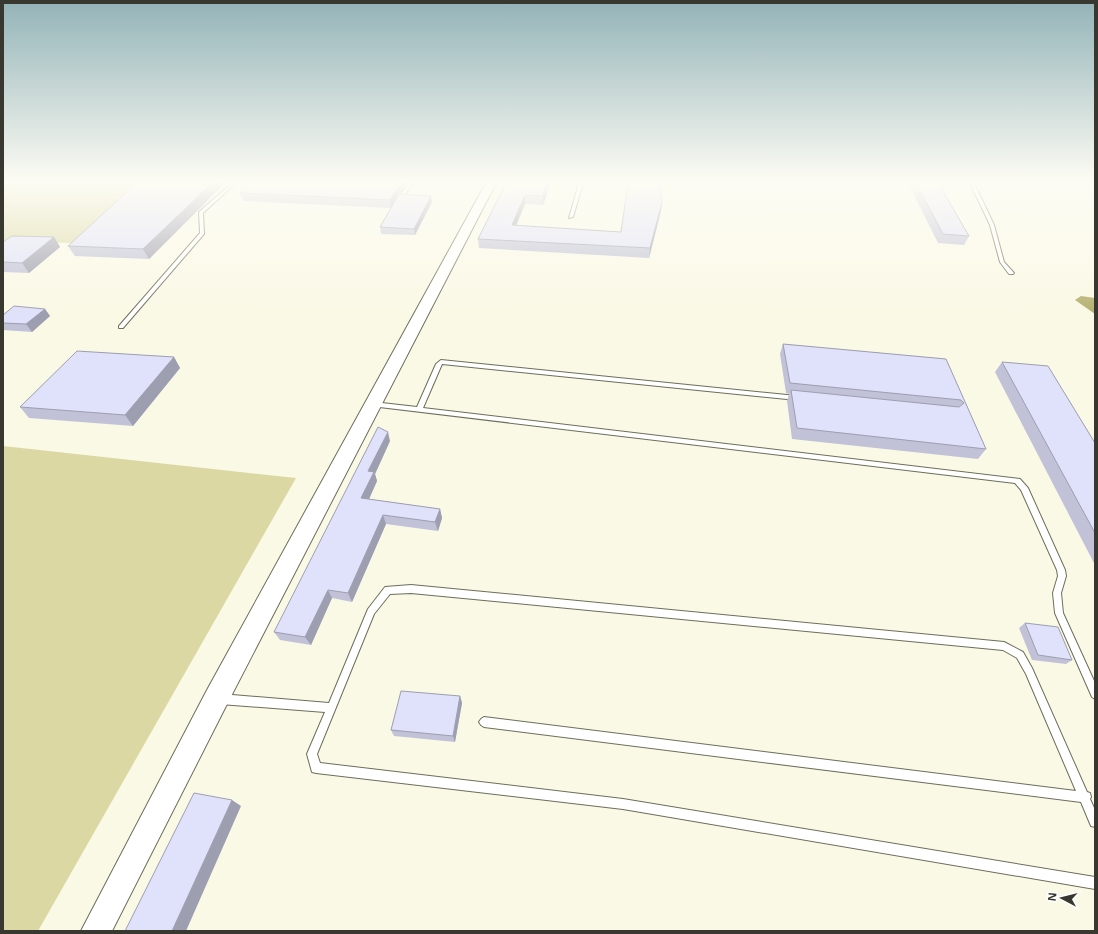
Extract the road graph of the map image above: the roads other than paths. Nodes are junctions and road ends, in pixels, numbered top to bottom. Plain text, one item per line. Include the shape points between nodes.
1 (202, 227) edge
2 (467, 227) edge
3 (992, 227) edge
4 (1011, 273) dead end
5 (121, 327) dead end
6 (801, 398) edge
7 (373, 404) junction
8 (419, 409) junction
9 (1095, 694) edge
10 (216, 699) junction
11 (332, 708) junction
12 (484, 722) dead end
13 (1086, 797) junction
14 (1095, 822) edge
15 (1095, 883) edge
16 (96, 931) edge

1 - 5 lane via 202,233
2 - 7 street
3 - 4 lane via 1002,262
6 - 8 lane via 444,362 439,364
7 - 8 lane
7 - 10 street
8 - 9 lane via 1017,481 1024,488 1061,570 1062,576 1057,593 1059,613
10 - 11 lane
10 - 16 street
11 - 13 lane via 371,612 388,590 411,589 1004,646 1020,655 1030,671
11 - 15 lane via 312,754 316,768 623,804
12 - 13 lane
13 - 14 lane

